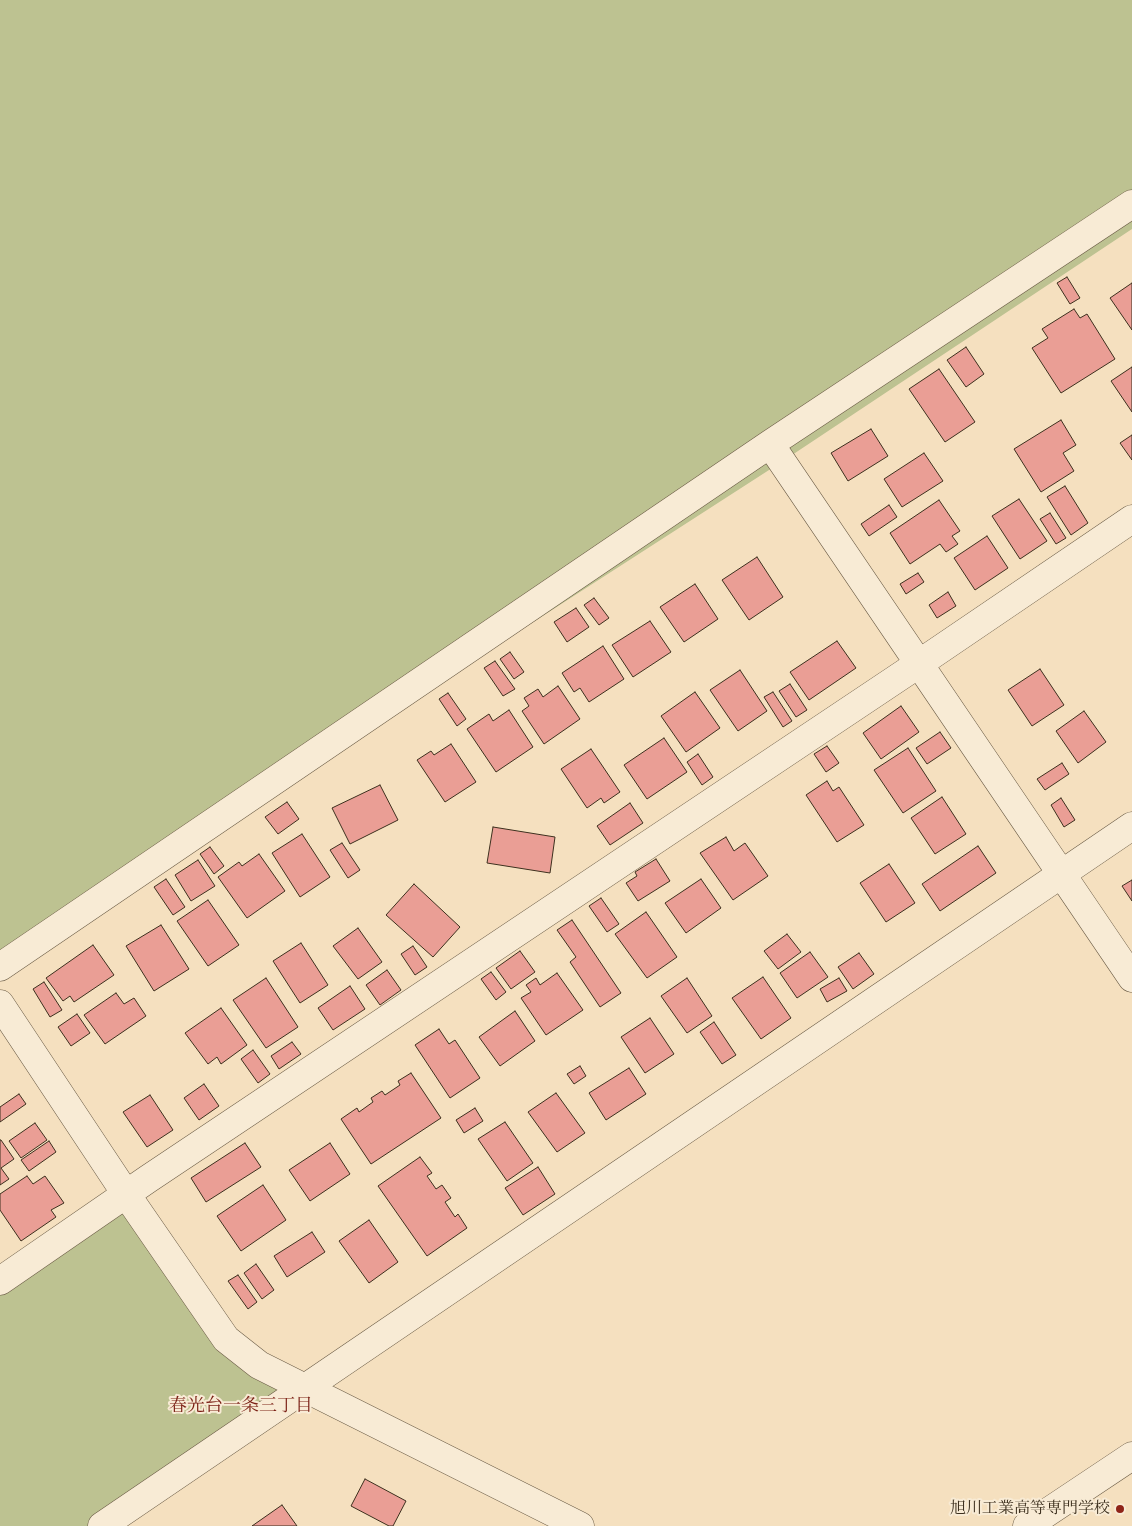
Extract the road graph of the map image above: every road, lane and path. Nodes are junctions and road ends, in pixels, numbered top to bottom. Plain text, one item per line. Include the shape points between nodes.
1 (1132, 204) edge
2 (770, 444) junction
3 (1132, 519) edge
4 (920, 663) junction
5 (1132, 826) edge
6 (1061, 873) junction
7 (0, 967) edge
8 (1132, 978) edge
9 (0, 1004) edge
10 (126, 1194) junction
11 (0, 1281) edge
12 (304, 1387) junction
13 (1132, 1456) edge
14 (543, 1518) edge
15 (102, 1526) edge
16 (580, 1526) edge
17 (1027, 1526) edge

1 - 2 street
2 - 4 street
2 - 7 street
3 - 4 street
4 - 6 street
4 - 10 street
5 - 6 street
6 - 8 street
6 - 12 street
9 - 10 street
10 - 11 street
10 - 12 street via 226,1339 259,1365
12 - 14 street
12 - 15 street
13 - 17 street
14 - 16 street

